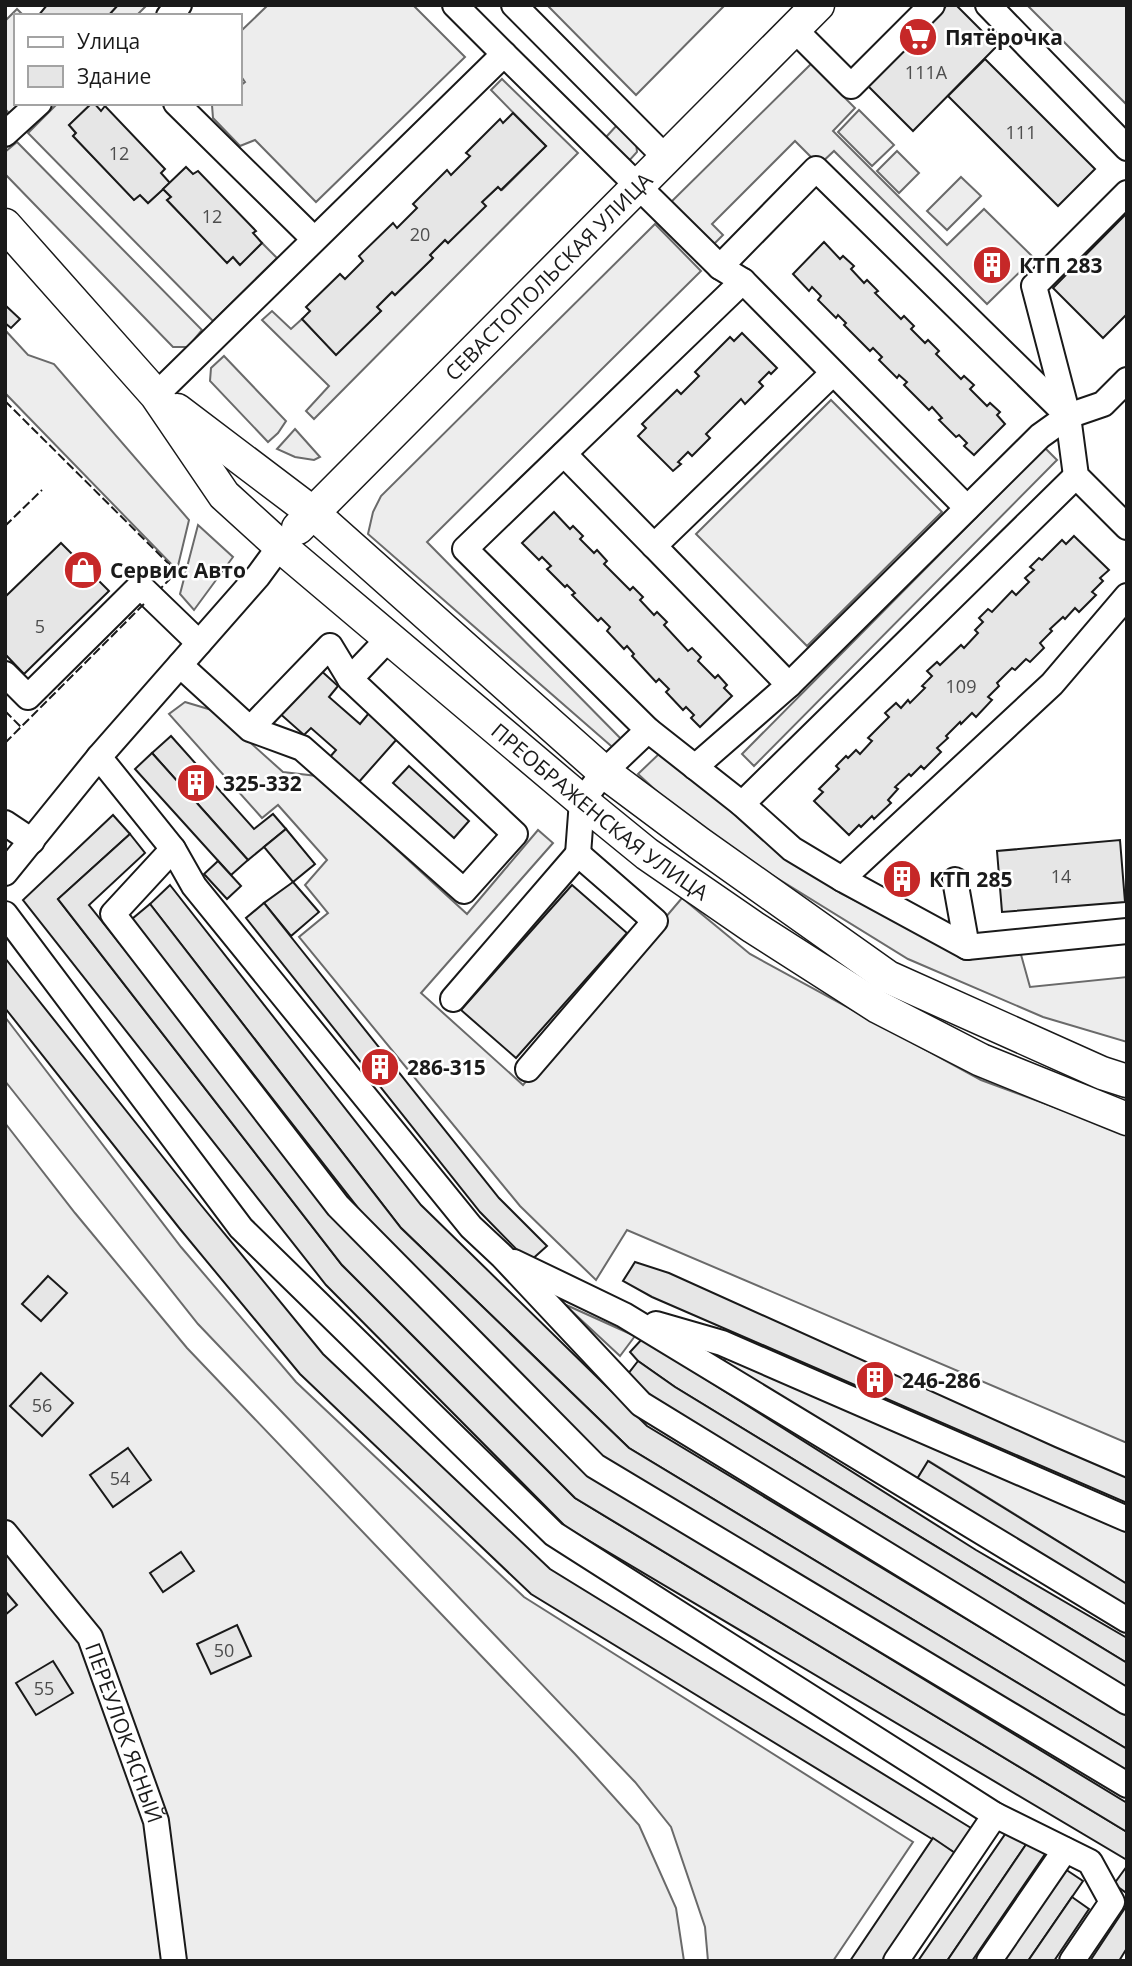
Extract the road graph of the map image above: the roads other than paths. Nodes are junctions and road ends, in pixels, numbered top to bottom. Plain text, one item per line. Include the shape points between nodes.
1 (455, 5) edge
2 (514, 5) edge
3 (818, 5) edge
4 (932, 5) edge
5 (988, 5) edge
6 (794, 29) junction
7 (504, 54) junction
8 (37, 105) edge
9 (178, 105) edge
10 (5, 134) edge
11 (1127, 148) edge
12 (666, 158) junction
13 (638, 186) junction
14 (1127, 193) edge
15 (5, 225) edge
16 (314, 239) junction
17 (720, 267) junction
18 (743, 281) junction
19 (833, 373) junction
20 (1127, 380) edge
21 (156, 395) junction
22 (1068, 416) junction
23 (564, 454) junction
24 (1076, 476) junction
25 (967, 508) junction
26 (313, 513) junction
27 (1127, 527) edge
28 (280, 546) junction
29 (654, 546) junction
30 (1127, 596) edge
31 (390, 637) junction
32 (199, 643) junction
33 (180, 665) junction
34 (5, 674) edge
35 (350, 679) junction
36 (789, 685) junction
37 (250, 729) junction
38 (648, 730) junction
39 (99, 757) junction
40 (695, 767) junction
41 (604, 772) junction
42 (582, 801) junction
43 (743, 804) junction
44 (5, 823) edge
45 (32, 841) junction
46 (173, 849) junction
47 (578, 854) junction
48 (5, 873) edge
49 (842, 879) junction
50 (955, 880) dead end
51 (5, 914) edge
52 (1127, 931) edge
53 (967, 947) junction
54 (453, 999) dead end
55 (528, 1069) dead end
56 (1127, 1081) edge
57 (1127, 1119) edge
58 (502, 1256) junction
59 (624, 1315) junction
60 (1127, 1519) edge
61 (5, 1533) edge
62 (1127, 1620) edge
63 (1127, 1702) edge
64 (1127, 1785) edge
65 (995, 1815) junction
66 (1065, 1850) junction
67 (174, 1961) edge
68 (896, 1961) edge
69 (989, 1961) edge
70 (1072, 1961) edge

1 - 7 street
2 - 12 street
3 - 6 main road, СЕВАСТОПОЛЬСКАЯ УЛИЦА
4 - 6 street via 850,86
5 - 11 street
6 - 12 main road, СЕВАСТОПОЛЬСКАЯ УЛИЦА
7 - 13 street
7 - 16 street
8 - 10 street
9 - 16 street
12 - 13 main road, СЕВАСТОПОЛЬСКАЯ УЛИЦА
13 - 17 street
13 - 26 main road, СЕВАСТОПОЛЬСКАЯ УЛИЦА
14 - 22 street via 1034,286
15 - 21 main road, ПРЕОБРАЖЕНСКАЯ УЛИЦА
16 - 21 street
17 - 18 street
17 - 22 street via 816,169
18 - 19 street
18 - 23 street
19 - 25 street
19 - 29 street
20 - 22 street via 1103,404
21 - 26 main road, ПРЕОБРАЖЕНСКАЯ УЛИЦА
21 - 28 main road, ПРЕОБРАЖЕНСКАЯ УЛИЦА via 224,495
22 - 24 street
22 - 25 street via 1040,436
23 - 29 street
23 - 38 street via 465,550
24 - 27 street
24 - 43 street
25 - 36 street
26 - 28 main road, СЕВАСТОПОЛЬСКАЯ УЛИЦА
26 - 41 main road, ПРЕОБРАЖЕНСКАЯ УЛИЦА
28 - 31 main road, ПРЕОБРАЖЕНСКАЯ УЛИЦА
28 - 32 street
29 - 36 street
30 - 49 street via 1052,684
31 - 35 street
31 - 42 main road, ПРЕОБРАЖЕНСКАЯ УЛИЦА
32 - 33 street
32 - 34 street via 140,586 28,697
33 - 37 street
33 - 39 street
35 - 37 street via 330,646
35 - 37 street via 515,834 464,891 302,748
36 - 40 street
38 - 40 street
38 - 41 street
39 - 45 street
39 - 46 street
40 - 43 street
41 - 42 street
41 - 56 main road, ПРЕОБРАЖЕНСКАЯ УЛИЦА via 888,977
42 - 47 street
42 - 57 main road, ПРЕОБРАЖЕНСКАЯ УЛИЦА via 658,861 878,1007 981,1060
43 - 49 street via 792,849
44 - 45 street
45 - 48 street
46 - 58 street via 194,886 471,1227
46 - 64 street via 113,914 338,1206 595,1466
47 - 54 street
47 - 55 street via 655,921
49 - 53 street
50 - 53 street
51 - 65 street via 241,1227 554,1534
52 - 53 street
58 - 59 street
58 - 63 street via 640,1404
59 - 60 street via 722,1343
59 - 62 street
61 - 67 street, ПЕРЕУЛОК ЯСНЫЙ via 90,1637 156,1821
65 - 66 street
65 - 68 street
66 - 69 street
66 - 70 street via 1090,1862 1112,1902

